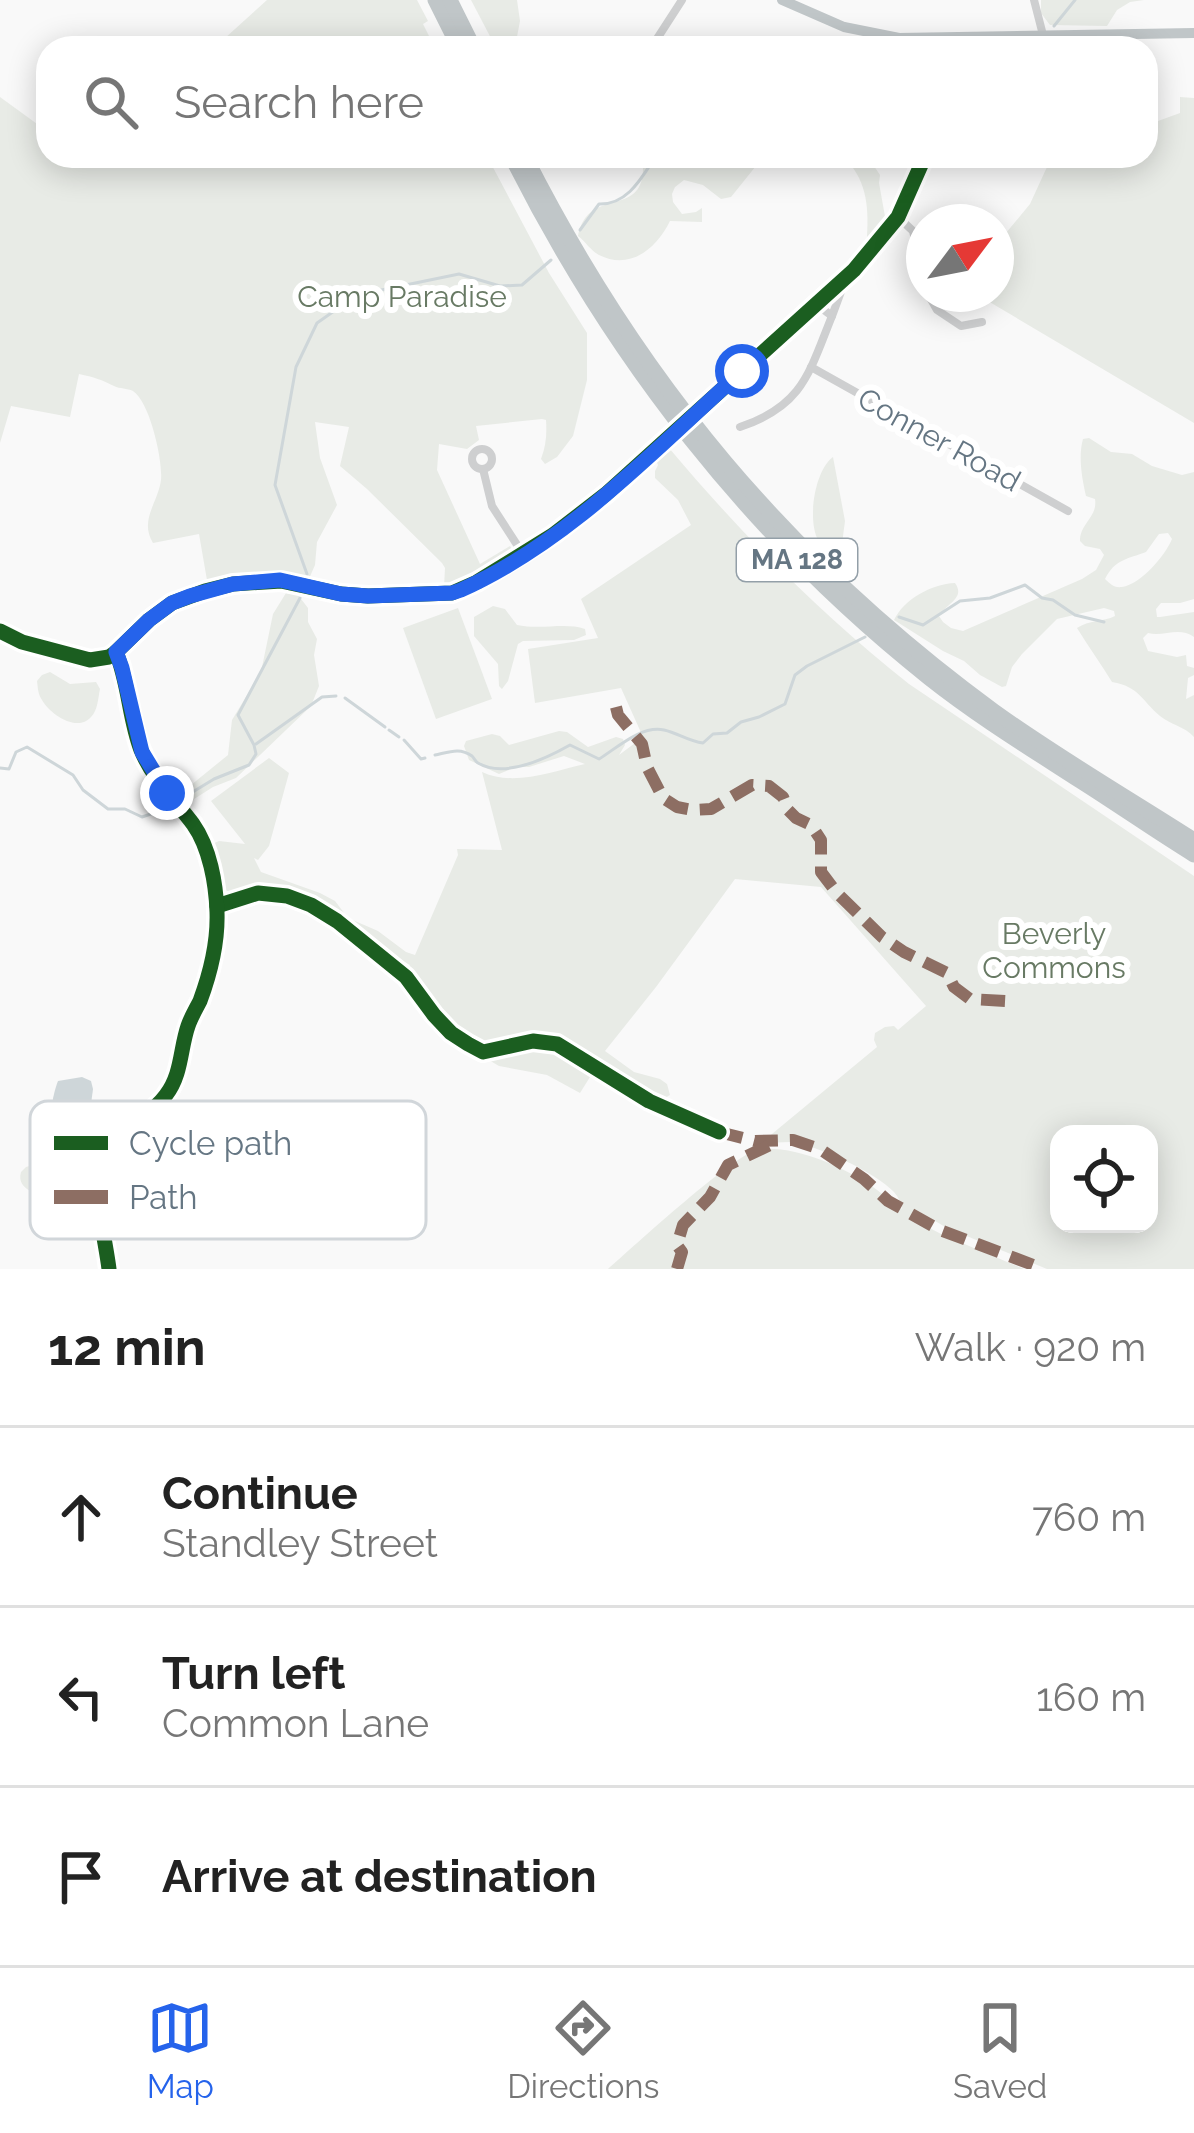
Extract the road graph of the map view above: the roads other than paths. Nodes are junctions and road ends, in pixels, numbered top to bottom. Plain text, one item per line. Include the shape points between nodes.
1 (435, 0) edge
2 (450, 0) edge
3 (682, 0) edge
4 (782, 0) edge
5 (1034, 0) edge
6 (796, 3) edge
7 (1133, 34) joint
8 (1194, 34) edge
9 (1043, 35) junction
10 (453, 36) edge
11 (468, 36) edge
12 (661, 36) edge
13 (886, 36) edge
14 (1032, 36) edge
15 (517, 168) edge
16 (531, 168) edge
17 (920, 168) edge
18 (898, 217) junction
19 (906, 224) edge
20 (847, 276) junction
21 (816, 304) junction
22 (941, 312) edge
23 (832, 316) junction
24 (982, 322) dead end
25 (811, 367) junction
26 (740, 427) dead end
27 (482, 469) dead end
28 (1068, 511) dead end
29 (523, 554) junction
30 (0, 631) edge
31 (116, 652) junction
32 (1194, 840) edge
33 (1194, 855) edge
34 (217, 906) junction
35 (162, 1101) edge
36 (719, 1132) dead end
37 (105, 1239) edge
38 (109, 1269) edge

1 - 10 highway
2 - 11 highway
3 - 12 street
4 - 6 street
5 - 9 street
6 - 13 street via 824,20
7 - 8 street
7 - 9 street
9 - 14 street
15 - 33 highway, MA 128 via 609,329 775,538 933,681
16 - 32 highway, MA 128 via 629,337 790,535 997,713
17 - 18 street
18 - 19 street
18 - 20 street
20 - 21 street
20 - 23 street
21 - 23 street
21 - 29 street via 606,494
22 - 24 street via 961,326
23 - 25 street
25 - 26 street via 782,408
25 - 28 street, Conner Road
27 - 29 street via 491,506
29 - 31 street via 452,593 354,596 280,580 205,591 160,610
30 - 31 street via 74,658
31 - 34 street via 142,752 204,844
34 - 35 street via 199,1004
34 - 36 street via 258,892 311,905 406,977 468,1044 483,1052 557,1044 649,1101
37 - 38 street

